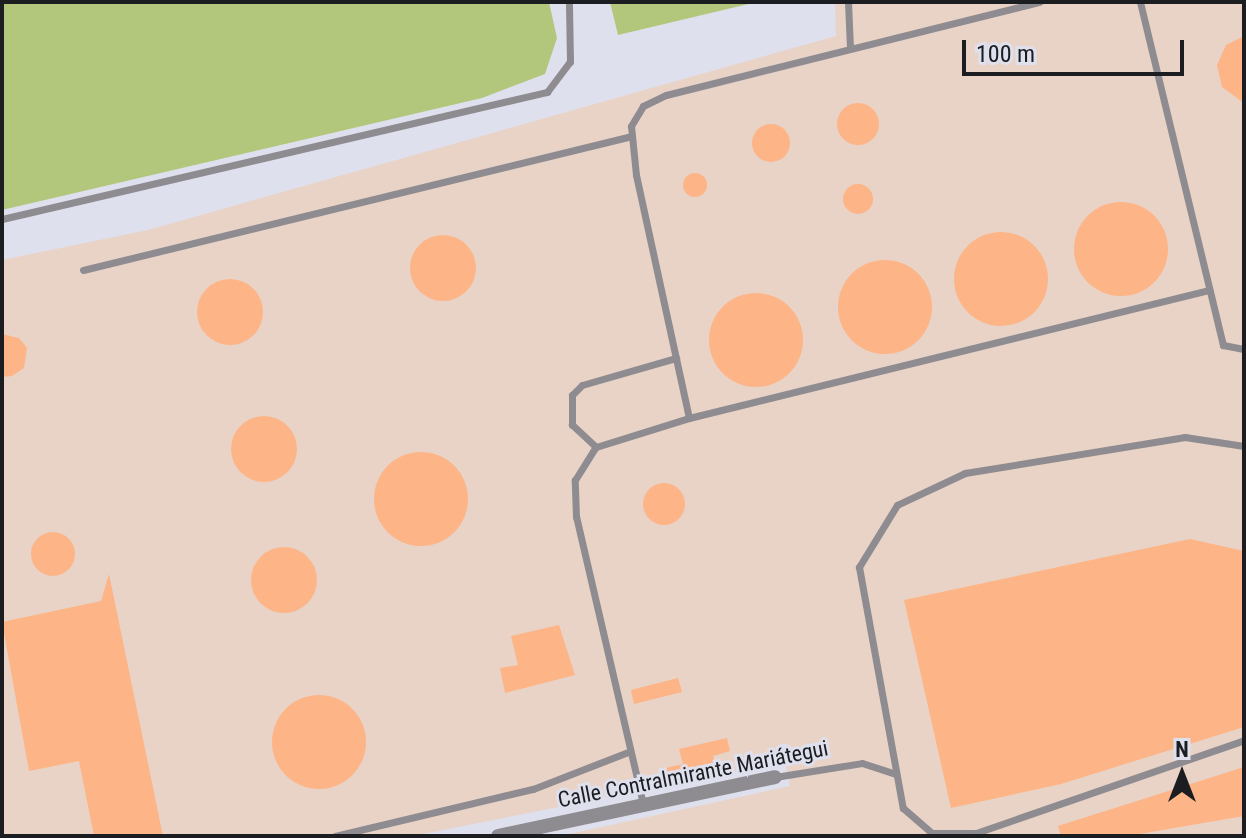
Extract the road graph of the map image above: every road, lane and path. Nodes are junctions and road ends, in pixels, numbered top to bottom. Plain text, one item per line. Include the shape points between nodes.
1 (569, 2) edge
2 (848, 2) edge
3 (1040, 2) edge
4 (1140, 2) edge
5 (850, 48) junction
6 (632, 136) junction
7 (2, 219) edge
8 (83, 270) dead end
9 (1209, 290) junction
10 (1244, 349) edge
11 (676, 358) junction
12 (689, 418) junction
13 (1244, 446) edge
14 (596, 447) junction
15 (1244, 740) edge
16 (628, 752) junction
17 (896, 774) junction
18 (775, 777) joint
19 (643, 804) junction
20 (335, 836) edge
21 (498, 836) edge

1 - 7 lane via 570,62 547,92
2 - 5 lane
3 - 5 lane
4 - 9 lane
5 - 6 lane via 666,95 643,106
6 - 8 lane
6 - 11 lane
9 - 10 lane via 1223,345
9 - 12 lane
11 - 12 lane
11 - 14 lane via 582,385 572,395 572,425
12 - 14 lane
13 - 17 lane via 1185,437 965,473 897,505 859,567
14 - 16 lane via 575,480 576,517
15 - 17 lane via 976,833 932,833 903,808
16 - 19 lane
16 - 20 lane via 533,789
17 - 18 lane, Calle Contralmirante Mariátegui via 862,763
18 - 19 street, Calle Contralmirante Mariátegui
19 - 21 street, Calle Contralmirante Mariátegui

